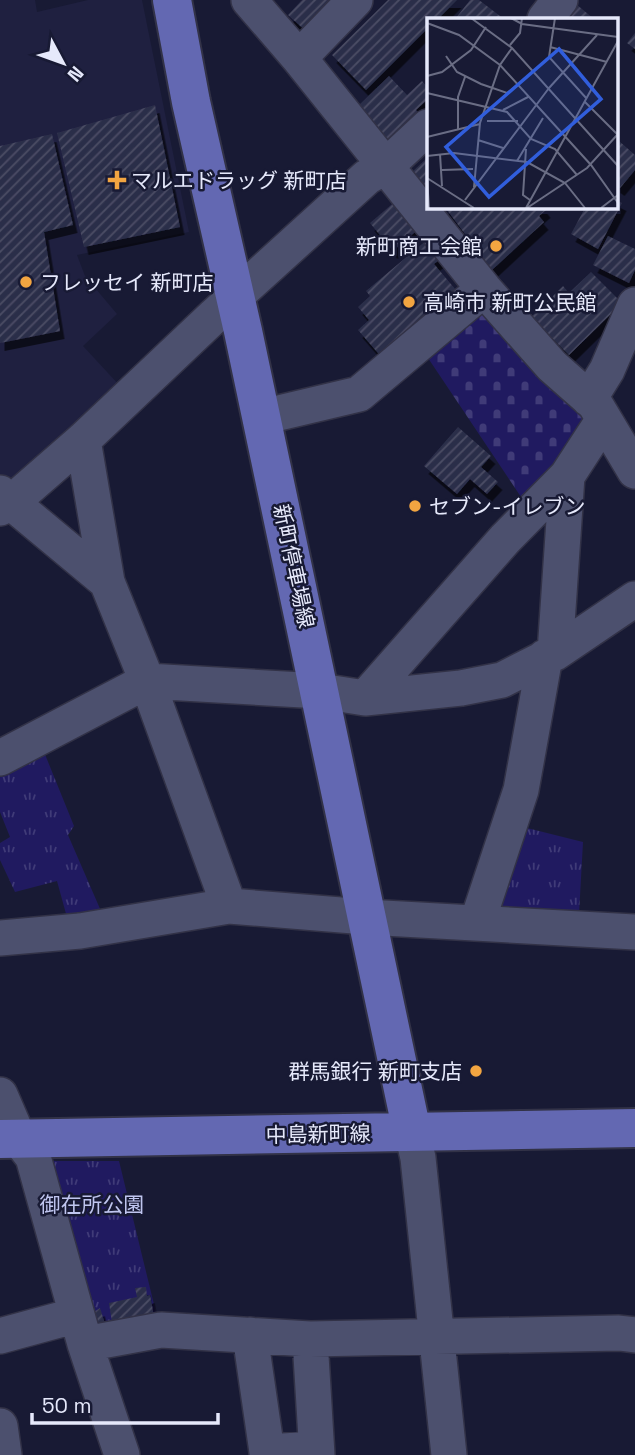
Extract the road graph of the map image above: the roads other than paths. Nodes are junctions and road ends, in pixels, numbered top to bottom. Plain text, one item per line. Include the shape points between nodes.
1 (172, 0) edge
2 (249, 0) edge
3 (355, 0) edge
4 (560, 0) edge
5 (546, 18) edge
6 (299, 58) junction
7 (427, 129) edge
8 (385, 167) junction
9 (484, 289) junction
10 (236, 297) junction
11 (635, 305) edge
12 (596, 409) junction
13 (262, 417) junction
14 (83, 440) junction
15 (635, 471) edge
16 (567, 476) junction
17 (4, 501) edge
18 (107, 582) junction
19 (635, 599) edge
20 (550, 655) junction
21 (147, 681) junction
22 (320, 691) junction
23 (365, 698) junction
24 (0, 758) edge
25 (229, 905) junction
26 (635, 910) edge
27 (366, 917) junction
28 (477, 923) junction
29 (635, 932) edge
30 (0, 938) edge
31 (0, 1095) edge
32 (635, 1128) edge
33 (412, 1132) junction
34 (9, 1139) edge
35 (81, 1329) junction
36 (250, 1335) junction
37 (635, 1335) edge
38 (0, 1336) edge
39 (437, 1337) junction
40 (310, 1339) junction
41 (0, 1426) edge
42 (316, 1452) edge
43 (4, 1455) edge
44 (122, 1455) edge
45 (449, 1455) edge

1 - 10 main road, 新町停車場線
2 - 6 street
3 - 6 street
4 - 5 street
6 - 8 street
7 - 8 street
8 - 9 street
8 - 10 street via 368,177
9 - 12 street
9 - 13 street via 359,394
10 - 13 main road, 新町停車場線
10 - 14 street
11 - 12 street
12 - 15 street
12 - 16 street
13 - 22 main road, 新町停車場線
14 - 17 street
14 - 18 street
16 - 20 street
16 - 23 street
17 - 18 street
18 - 21 street
19 - 20 street
20 - 23 street via 502,680
20 - 28 street via 521,790
21 - 22 street
21 - 24 street
21 - 25 street
22 - 23 street
22 - 27 main road, 新町停車場線
25 - 27 street
25 - 30 street via 80,931
26 - 29 street
27 - 28 street
27 - 33 main road, 新町停車場線
28 - 29 street
31 - 34 street
32 - 33 main road, 中島新町線
33 - 34 main road, 中島新町線
33 - 39 street
34 - 35 street via 33,1157
35 - 36 street
35 - 38 street
35 - 44 street
36 - 40 street
36 - 42 street via 267,1452
37 - 39 street
39 - 40 street
39 - 45 street
40 - 42 street
41 - 43 street

